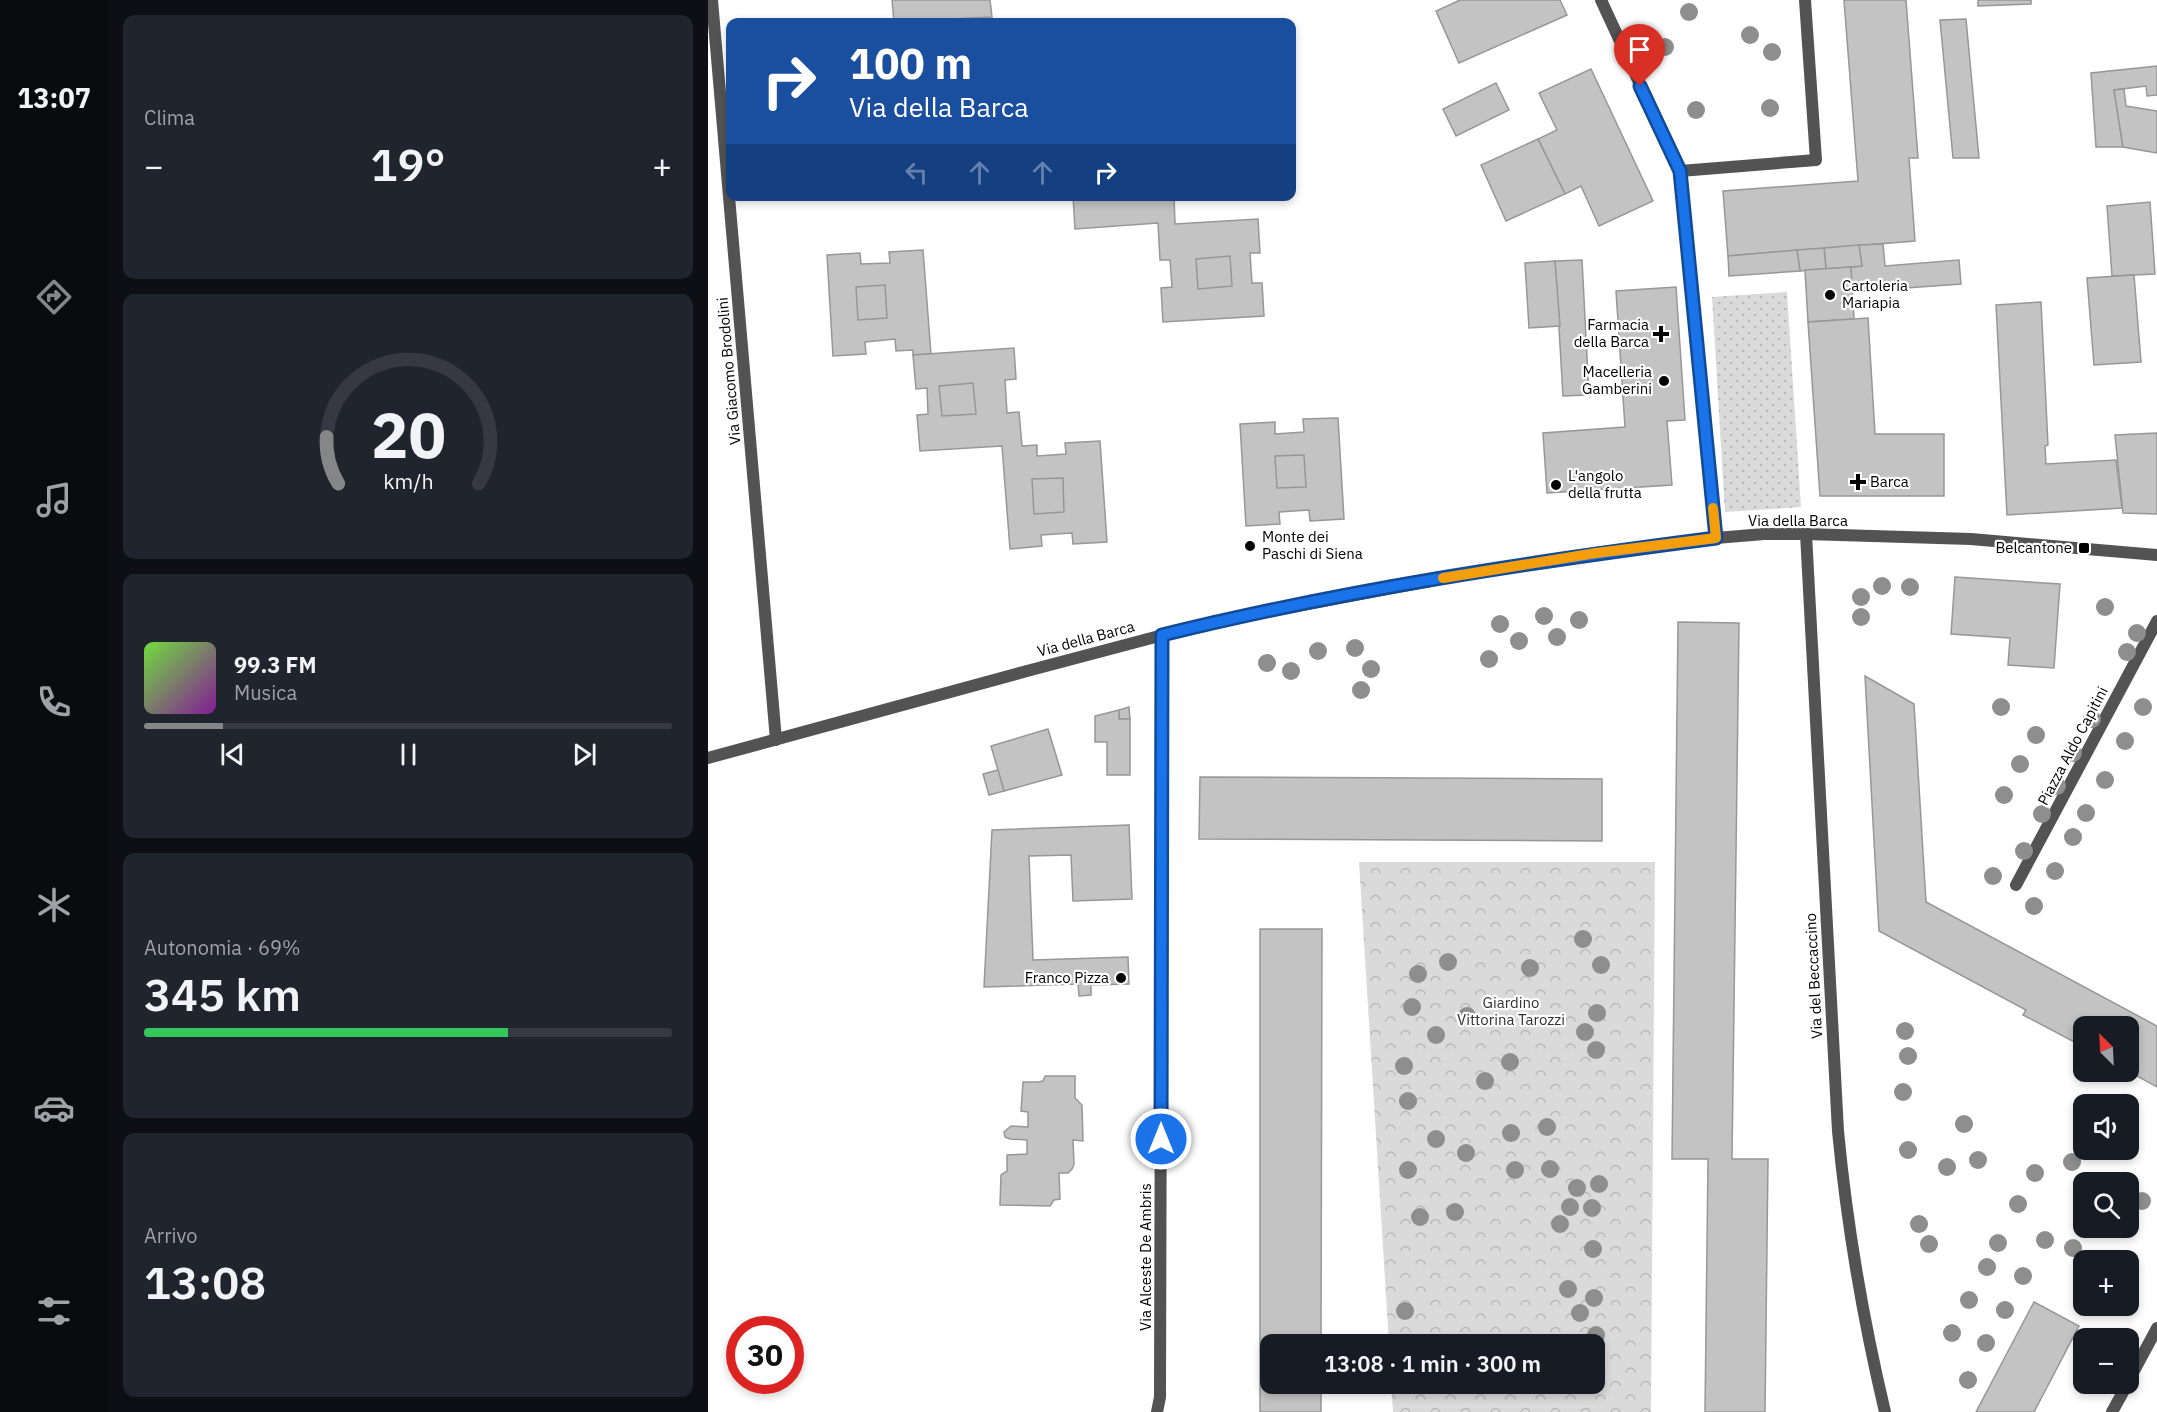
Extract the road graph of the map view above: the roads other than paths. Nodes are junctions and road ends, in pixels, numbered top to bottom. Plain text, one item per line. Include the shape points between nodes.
1 (712, 0) edge
2 (1601, 0) edge
3 (1805, 0) edge
4 (726, 162) edge
5 (1680, 171) junction
6 (729, 201) edge
7 (1806, 534) junction
8 (1716, 538) junction
9 (2157, 555) edge
10 (2157, 621) edge
11 (1162, 635) junction
12 (776, 740) junction
13 (708, 758) edge
14 (2016, 885) dead end
15 (2157, 1328) edge
16 (2139, 1362) edge
17 (2122, 1394) edge
18 (1157, 1412) edge
19 (1885, 1412) edge
20 (2112, 1412) edge

1 - 4 street, Via Giacomo Brodolini
2 - 5 street
3 - 5 street via 1816,160
5 - 8 street
6 - 12 street, Via Giacomo Brodolini
7 - 8 street, Via della Barca
7 - 9 street, Via della Barca via 1971,539
7 - 19 street, Via del Beccaccino via 1838,1131 1856,1277
8 - 11 street, Via della Barca via 1482,571
10 - 14 street, Piazza Aldo Capitini
11 - 12 street, Via della Barca
11 - 18 street, Via Alceste De Ambris via 1161,1373
12 - 13 street, Via della Barca
15 - 16 street
17 - 20 street

